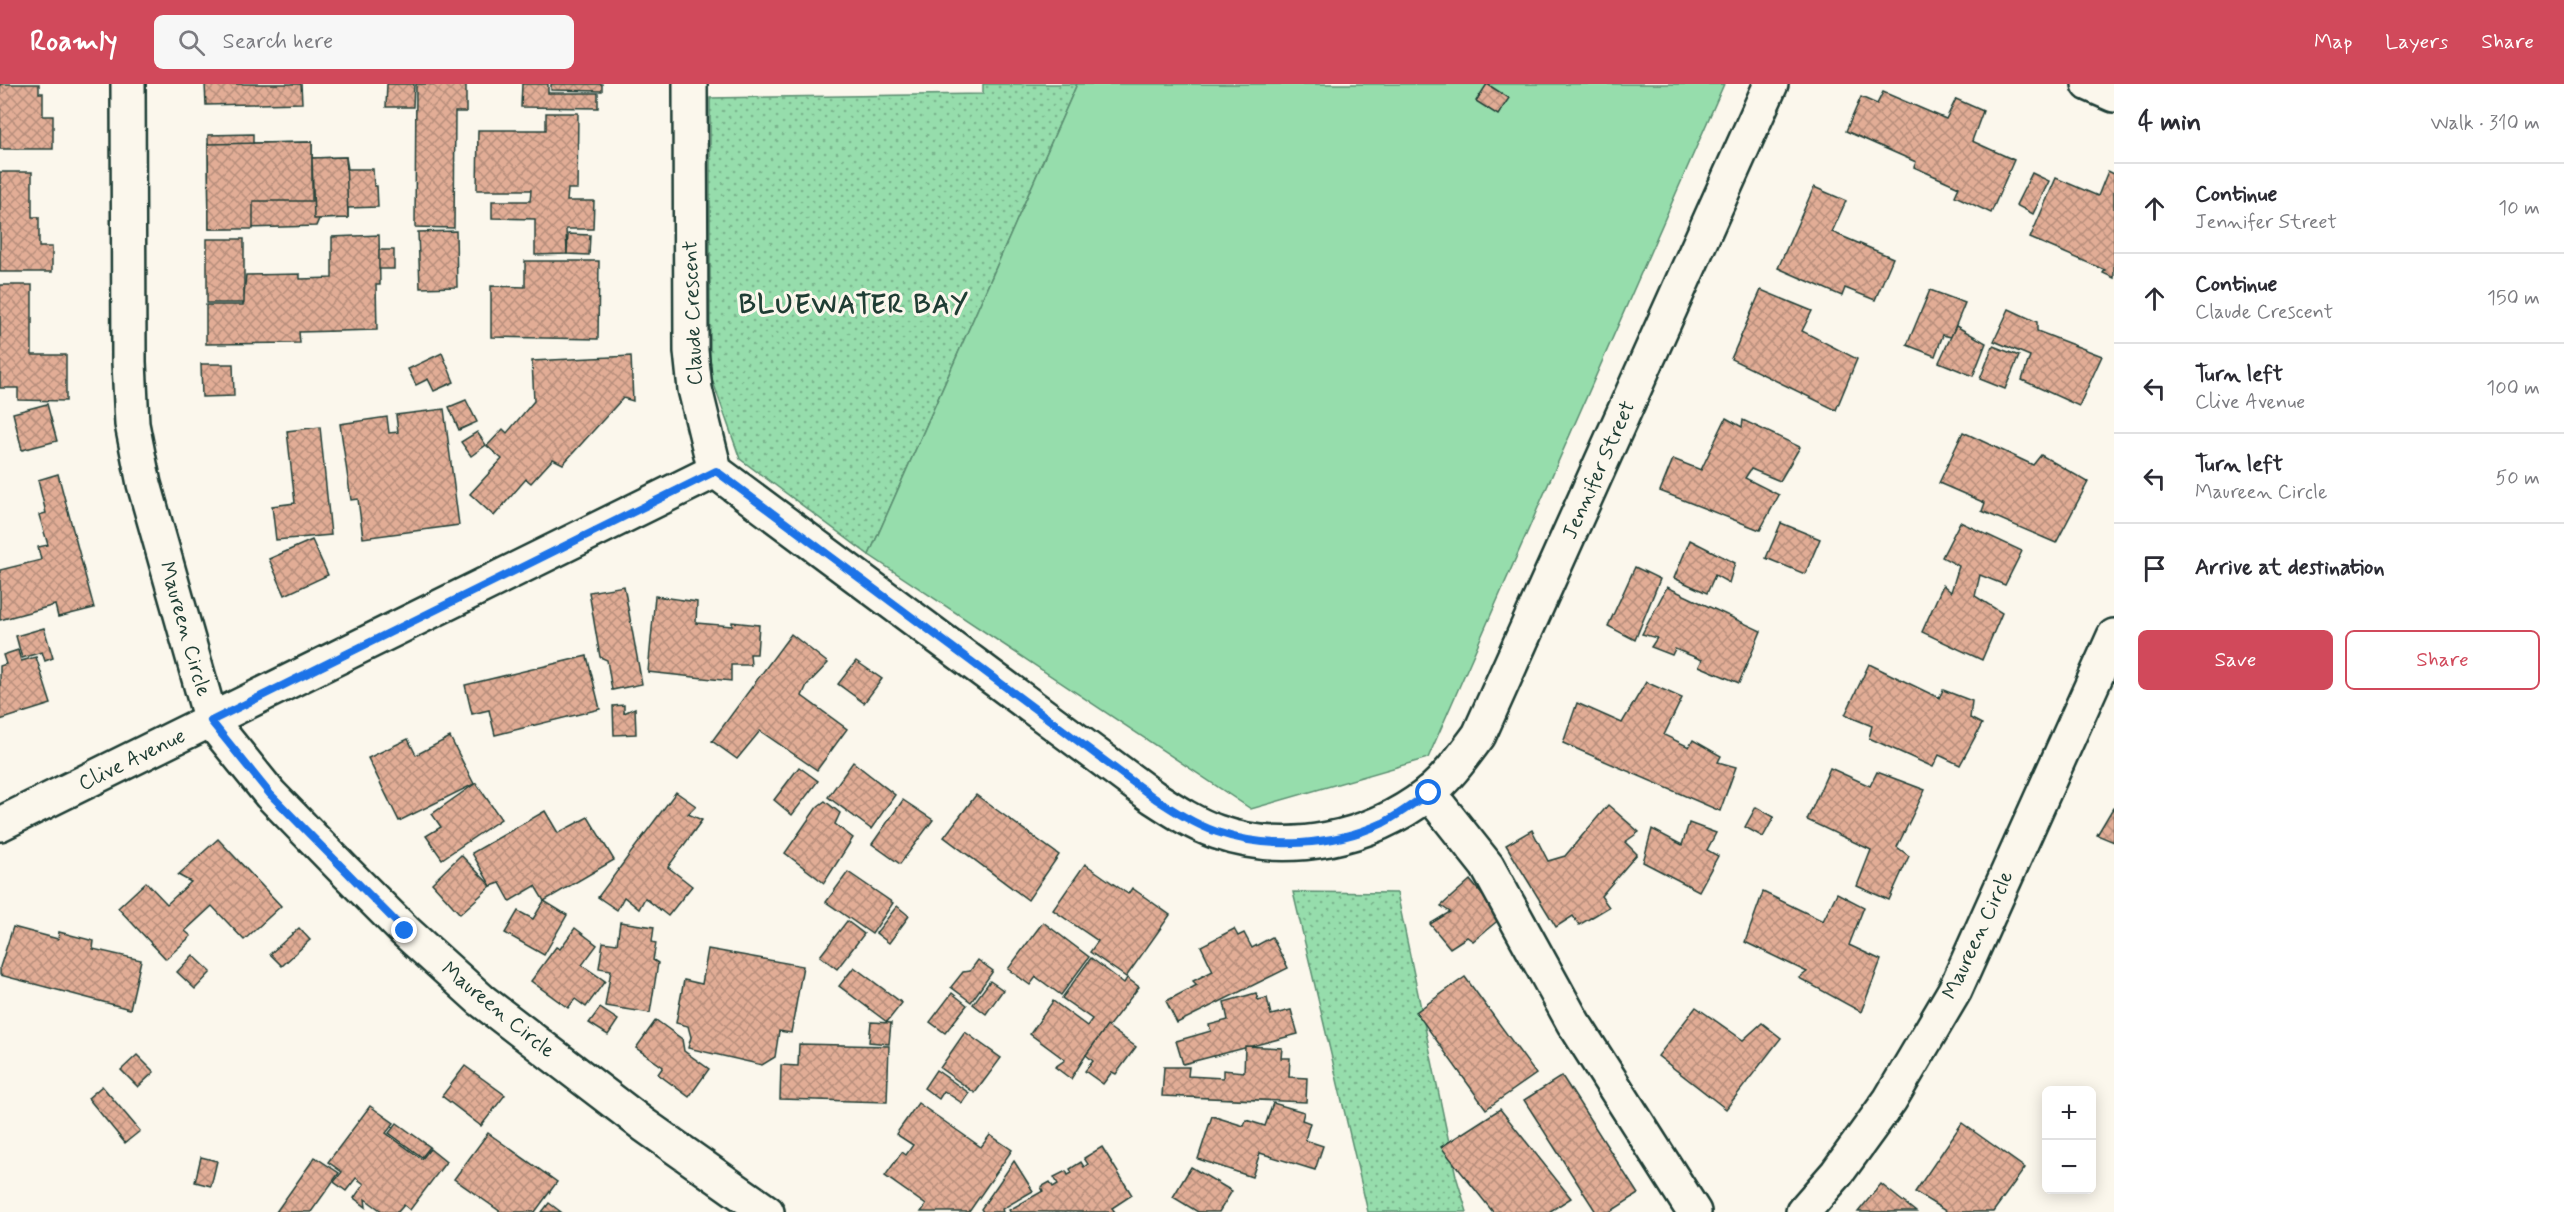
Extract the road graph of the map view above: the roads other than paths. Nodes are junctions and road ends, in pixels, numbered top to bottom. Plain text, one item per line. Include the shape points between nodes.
1 (128, 84) edge
2 (690, 84) edge
3 (1771, 84) edge
4 (2089, 84) edge
5 (2114, 95) edge
6 (716, 471) junction
7 (2114, 636) edge
8 (211, 721) junction
9 (1429, 793) junction
10 (0, 824) edge
11 (767, 1212) edge
12 (1694, 1212) edge
13 (1803, 1212) edge

1 - 8 street, Maureen Circle via 132,424 144,484
2 - 6 street, Claude Crescent via 691,351 695,389
3 - 9 street, Jennifer Street via 1491,712 1458,764
4 - 5 street
6 - 8 street, Clive Avenue
6 - 9 street, Jennifer Street via 1183,817 1218,832 1257,841 1298,844 1341,837 1383,823
7 - 13 street, Maureen Circle via 1955,990 1890,1100
8 - 10 street, Clive Avenue
8 - 11 street, Maureen Circle via 311,837 481,1000 644,1125
9 - 12 street via 1487,866 1575,1026

